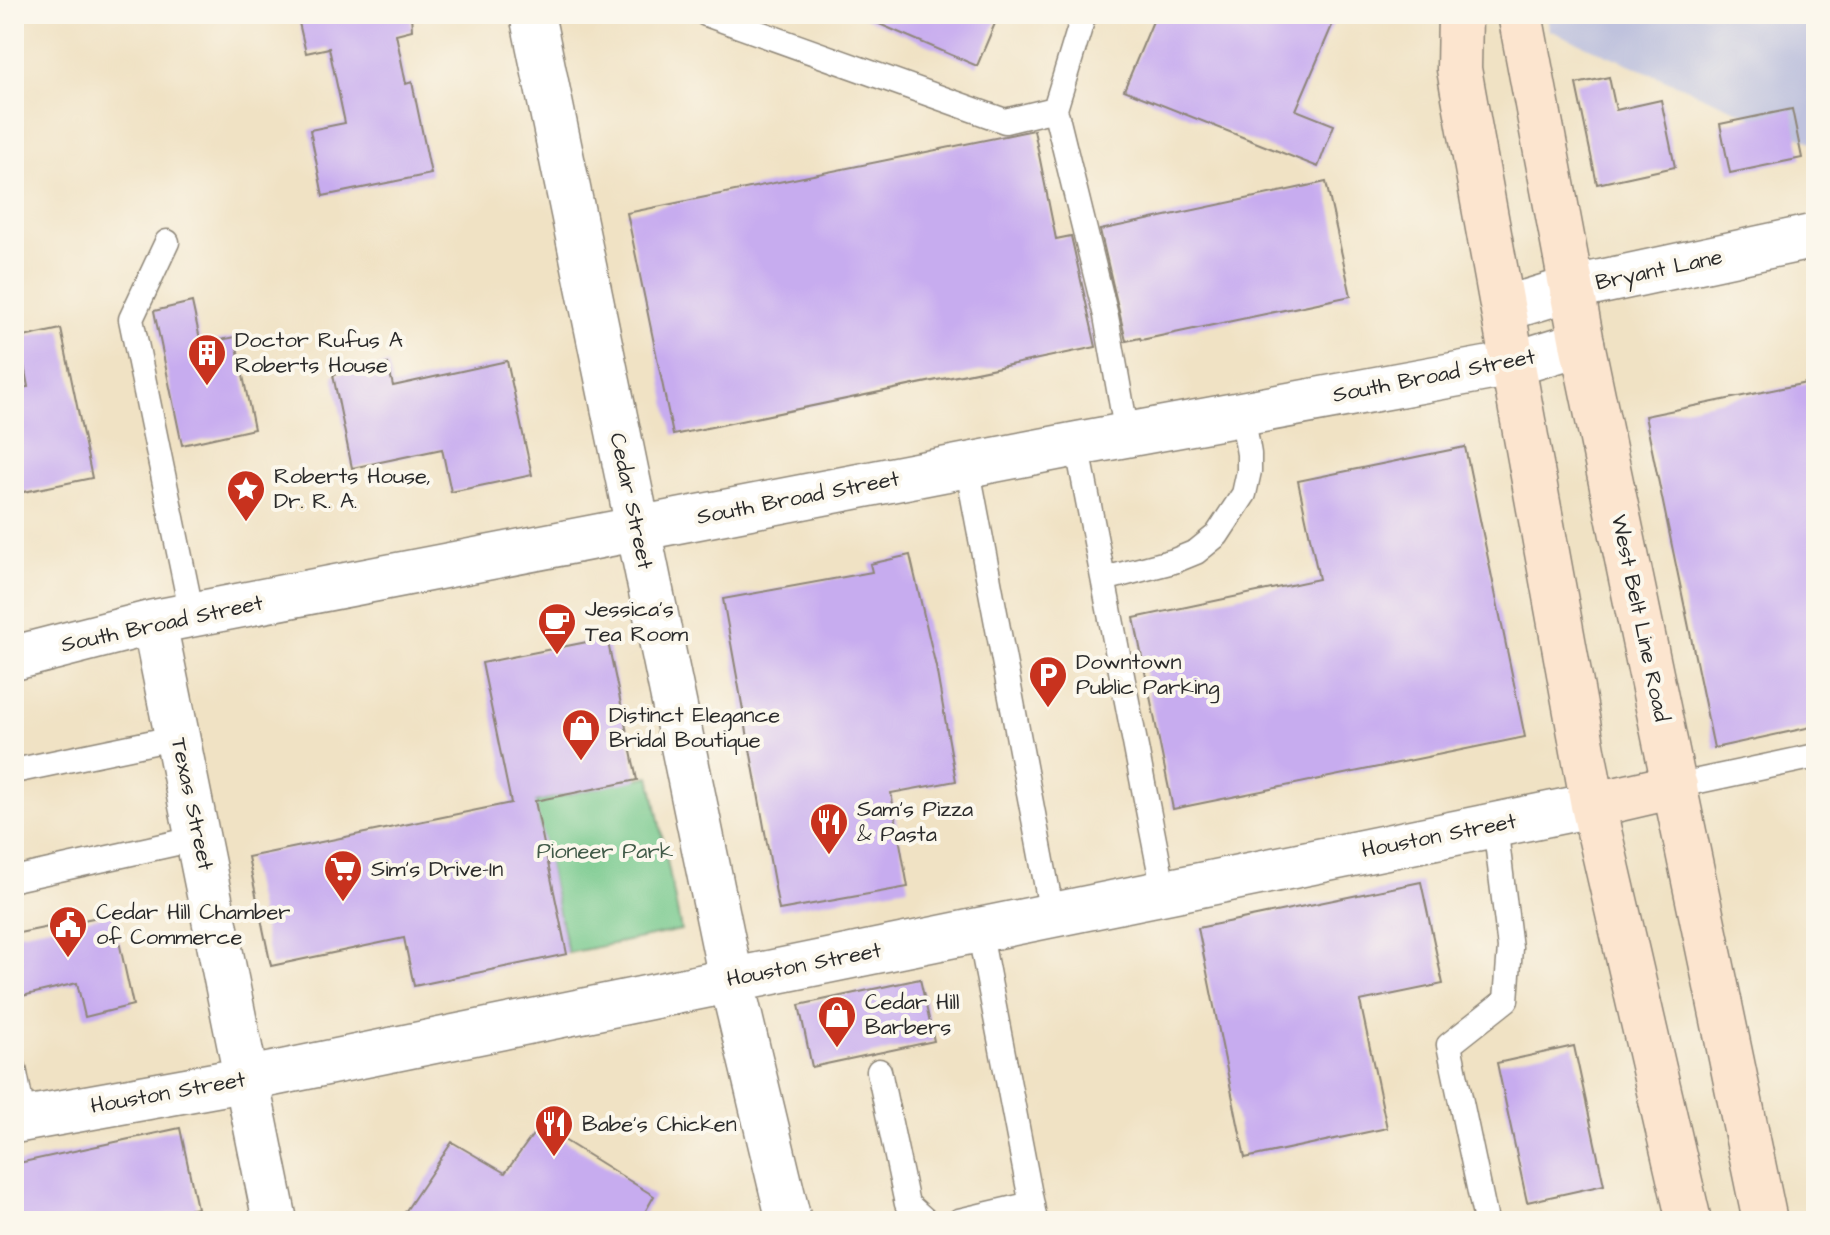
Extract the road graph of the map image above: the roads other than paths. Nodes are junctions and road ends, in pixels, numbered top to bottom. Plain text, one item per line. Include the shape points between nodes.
1 (532, 14) edge
2 (706, 14) edge
3 (1084, 14) edge
4 (1460, 14) edge
5 (1520, 14) edge
6 (1055, 109) junction
7 (1816, 236) edge
8 (167, 242) dead end
9 (1573, 288) junction
10 (1504, 309) junction
11 (1582, 343) junction
12 (1513, 364) junction
13 (1242, 413) junction
14 (1127, 435) junction
15 (1077, 444) junction
16 (967, 465) junction
17 (637, 530) junction
18 (1104, 579) junction
19 (173, 618) junction
20 (14, 658) edge
21 (178, 737) junction
22 (1816, 756) edge
23 (14, 771) edge
24 (1675, 786) junction
25 (1593, 805) junction
26 (1495, 825) junction
27 (199, 838) junction
28 (14, 879) edge
29 (1164, 892) junction
30 (1052, 914) junction
31 (979, 929) junction
32 (731, 979) junction
33 (14, 1068) edge
34 (879, 1071) dead end
35 (248, 1079) junction
36 (19, 1120) edge
37 (1034, 1213) edge
38 (275, 1221) edge
39 (789, 1221) edge
40 (926, 1221) edge
41 (959, 1221) edge
42 (1486, 1221) edge
43 (1689, 1221) edge
44 (1765, 1221) edge

1 - 17 street, Cedar Street
2 - 6 lane via 1005,121
3 - 6 lane
4 - 10 main road via 1459,69
5 - 9 main road, West Belt Line Road
6 - 14 lane via 1106,316
7 - 9 street, Bryant Lane
8 - 19 lane via 131,319
9 - 10 street, Bryant Lane
9 - 11 main road, West Belt Line Road
10 - 12 main road
11 - 12 street, South Broad Street
11 - 24 main road, West Belt Line Road
12 - 13 street, South Broad Street
12 - 25 main road
13 - 14 street, South Broad Street
13 - 18 lane via 1249,471 1244,494 1217,535 1174,561
14 - 15 street, South Broad Street
15 - 16 street, South Broad Street
15 - 18 lane
16 - 17 street, South Broad Street
16 - 30 lane
17 - 19 street, South Broad Street
17 - 32 street, Cedar Street
18 - 29 lane
19 - 20 street, South Broad Street
19 - 21 street, Texas Street
21 - 23 lane
21 - 27 street, Texas Street
22 - 24 lane
24 - 25 main road
24 - 44 main road, West Belt Line Road
25 - 26 street, Houston Street
25 - 43 main road
26 - 29 street, Houston Street
26 - 42 lane via 1510,948 1506,1000 1449,1045
27 - 28 lane
27 - 35 street, Texas Street
29 - 30 street, Houston Street
30 - 31 street, Houston Street
31 - 32 street, Houston Street
31 - 37 lane
32 - 35 street, Houston Street
32 - 39 street, Cedar Street
33 - 36 lane
34 - 40 lane via 907,1204
35 - 36 street, Houston Street
35 - 38 street, Texas Street
37 - 41 lane

